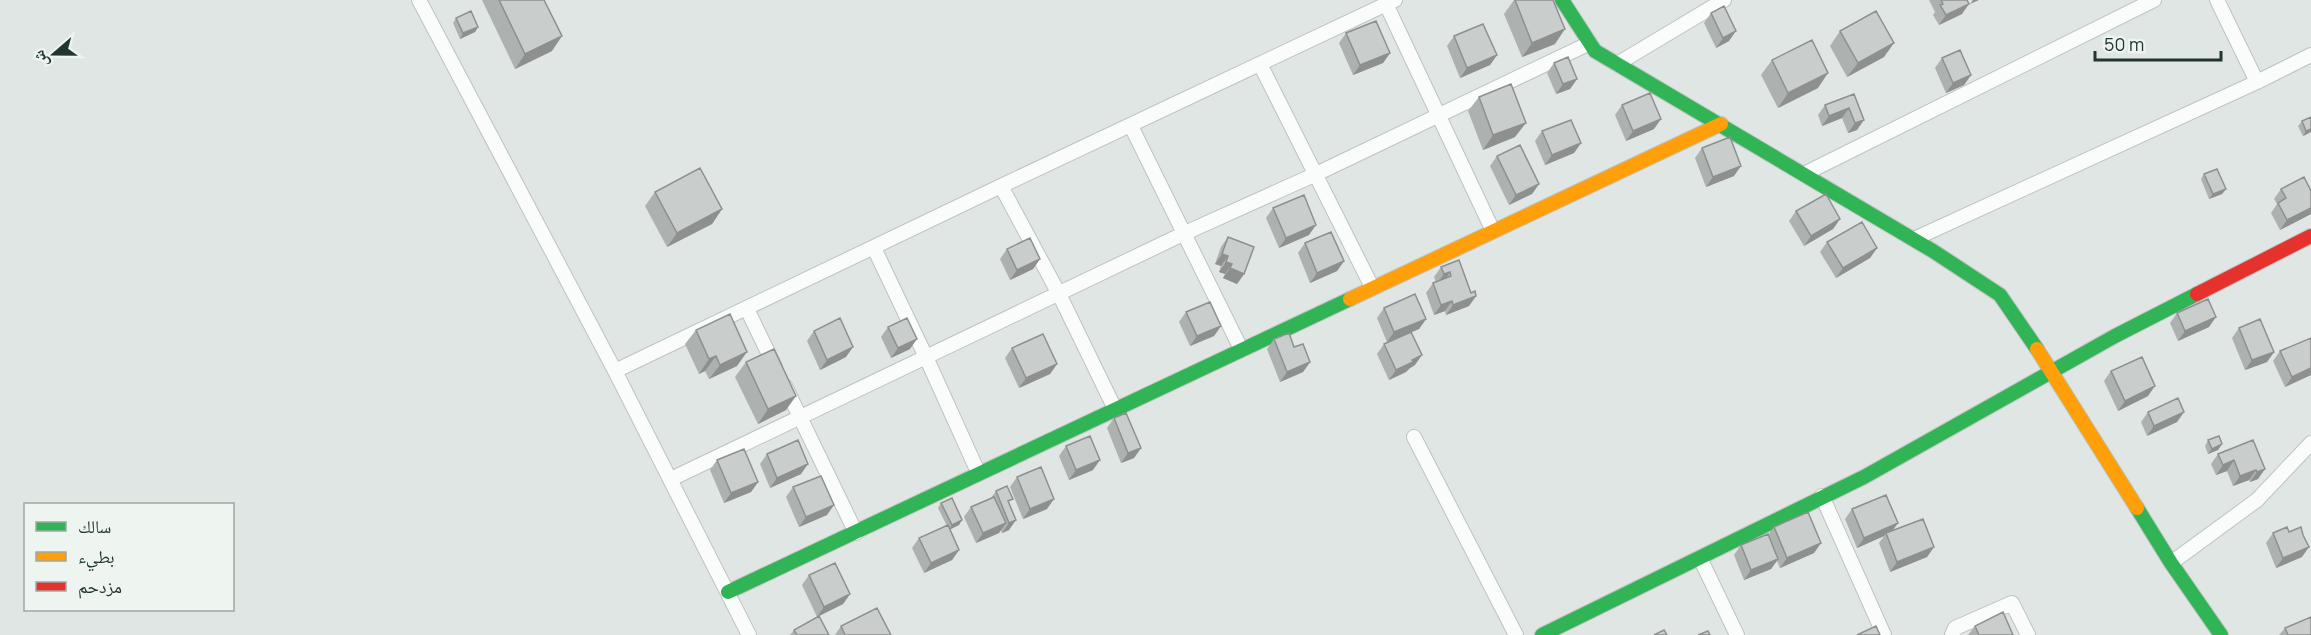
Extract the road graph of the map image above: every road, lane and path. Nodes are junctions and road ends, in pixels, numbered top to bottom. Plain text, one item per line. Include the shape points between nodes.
1 (419, 0) edge
2 (1562, 0) edge
3 (1724, 0) edge
4 (2154, 0) edge
5 (2217, 0) edge
6 (1391, 2) edge
7 (1590, 43) junction
8 (2311, 55) edge
9 (1260, 64) junction
10 (1617, 64) junction
11 (2257, 82) junction
12 (1439, 116) junction
13 (1721, 124) junction
14 (1131, 126) junction
15 (1804, 174) junction
16 (1314, 175) junction
17 (1001, 186) junction
18 (1493, 231) junction
19 (1185, 233) junction
20 (2311, 236) edge
21 (1914, 239) junction
22 (874, 248) junction
23 (1372, 287) junction
24 (1059, 294) junction
25 (747, 309) junction
26 (1241, 349) junction
27 (926, 357) junction
28 (615, 371) junction
29 (2053, 372) junction
30 (1115, 409) junction
31 (800, 418) junction
32 (1414, 437) dead end
33 (2311, 442) edge
34 (978, 472) junction
35 (671, 479) junction
36 (1822, 496) junction
37 (856, 533) junction
38 (1700, 558) junction
39 (2170, 563) junction
40 (728, 592) junction
41 (749, 635) edge
42 (1516, 635) edge
43 (1542, 635) edge
44 (1737, 635) edge
45 (1884, 635) edge
46 (1952, 635) edge
47 (2028, 635) edge
48 (2221, 635) edge

1 - 28 street
2 - 7 street
3 - 10 street
4 - 15 street
5 - 11 street
6 - 9 street
6 - 12 street
7 - 10 street via 1595,51
7 - 12 street
8 - 11 street
9 - 14 street
9 - 16 street
10 - 13 street
11 - 21 street
12 - 16 street
12 - 18 street
13 - 15 street
13 - 18 street
14 - 17 street
14 - 19 street
15 - 21 street
16 - 19 street
16 - 23 street
17 - 22 street
17 - 24 street
18 - 23 street
19 - 24 street
19 - 26 street
20 - 29 street
21 - 29 street via 2000,295
22 - 25 street
22 - 27 street
23 - 26 street
24 - 27 street
24 - 30 street
25 - 28 street
25 - 31 street
26 - 30 street
27 - 31 street
27 - 34 street
28 - 35 street
29 - 36 street via 1864,477
29 - 39 street
30 - 34 street
31 - 35 street
31 - 37 street
32 - 42 street
33 - 39 street via 2257,500
34 - 37 street
35 - 40 street
36 - 38 street
36 - 45 street
37 - 40 street
38 - 43 street
38 - 44 street
39 - 48 street
40 - 41 street
46 - 47 street via 1954,628 2012,603

